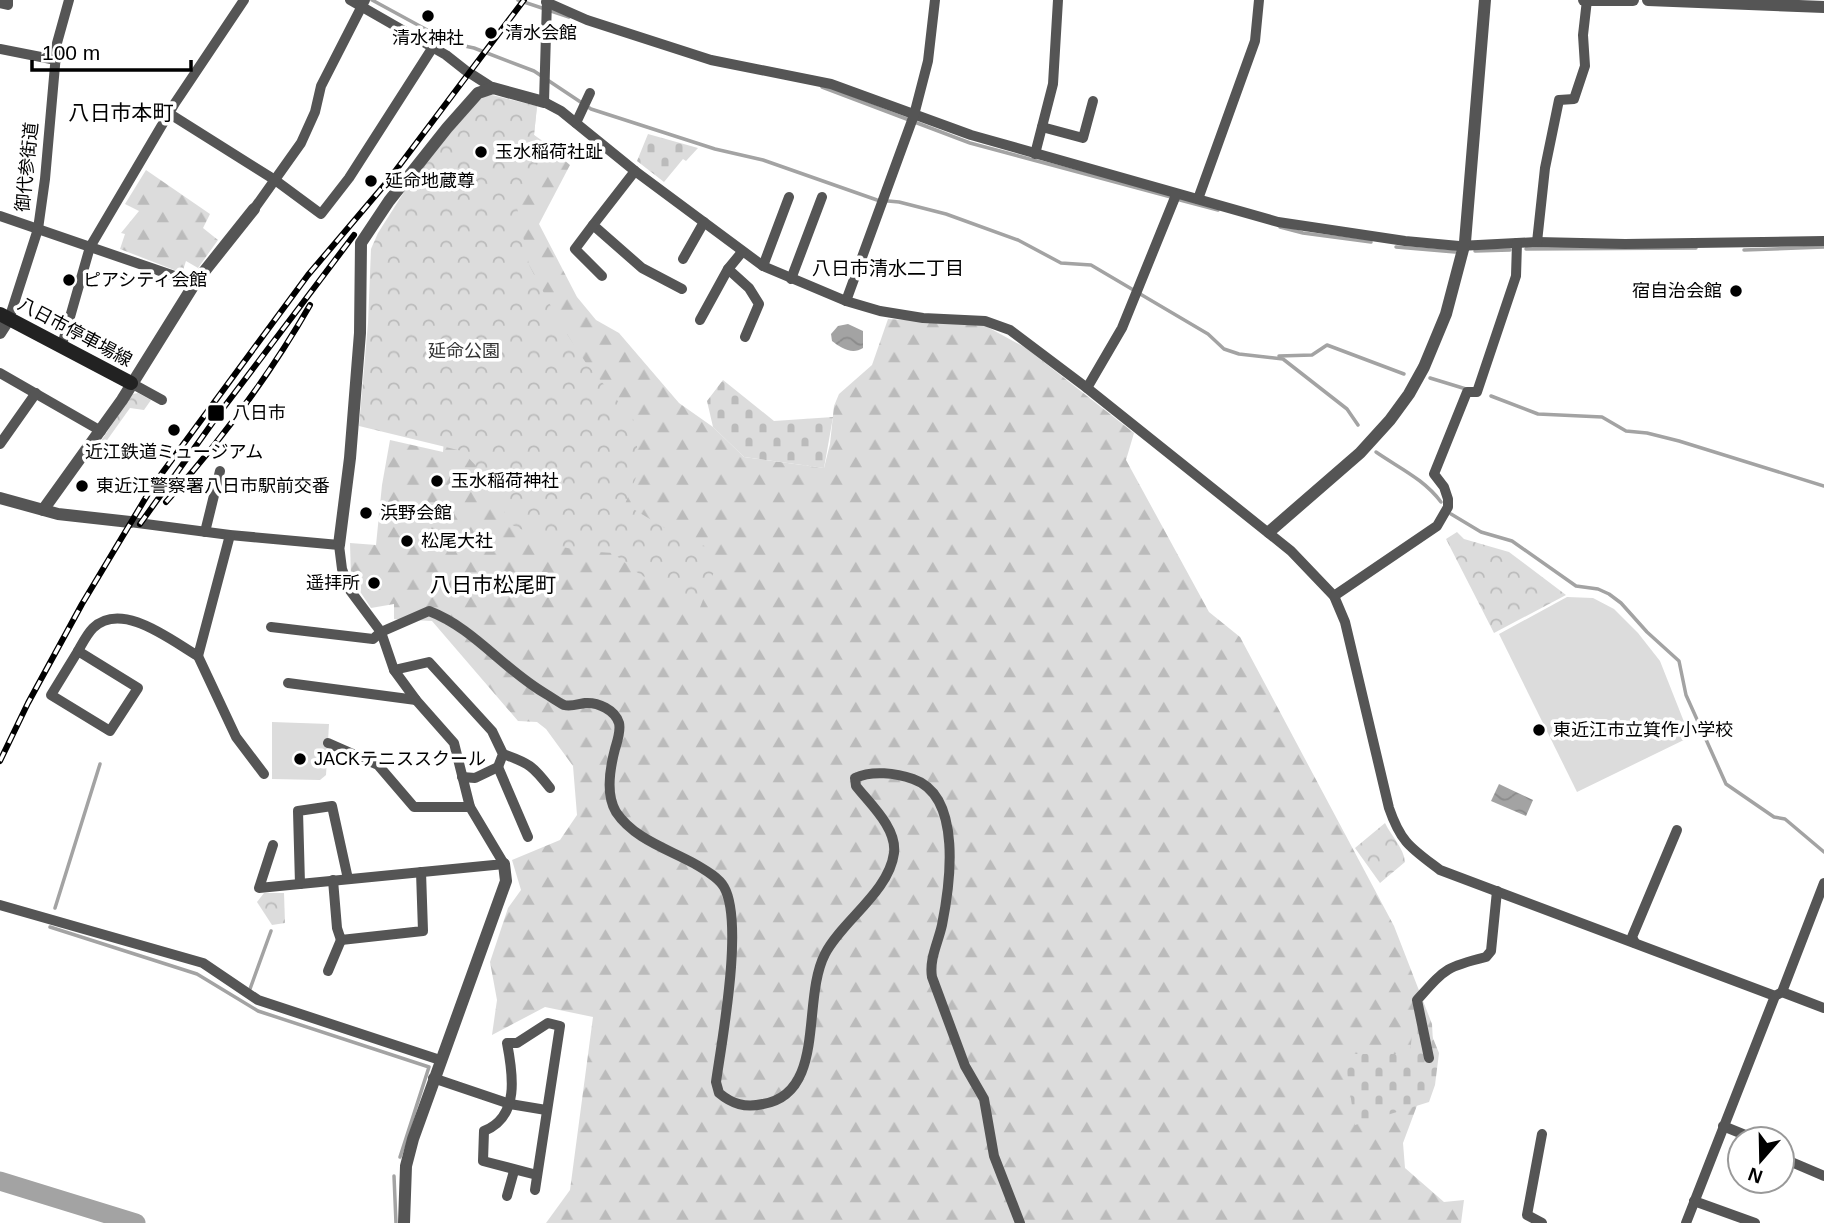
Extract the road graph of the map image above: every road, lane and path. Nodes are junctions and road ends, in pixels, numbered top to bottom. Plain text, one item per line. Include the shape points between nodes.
1 (8, 0) edge
2 (69, 0) edge
3 (244, 0) edge
4 (350, 0) edge
5 (936, 0) edge
6 (1058, 0) edge
7 (1259, 0) edge
8 (1485, 0) edge
9 (1585, 0) edge
10 (1633, 0) edge
11 (1648, 0) edge
12 (547, 1) edge
13 (0, 3) edge
14 (364, 4) edge
15 (1824, 8) edge
16 (433, 47) junction
17 (0, 49) edge
18 (55, 60) junction
19 (493, 88) junction
20 (590, 93) dead end
21 (1093, 101) dead end
22 (544, 102) junction
23 (170, 114) junction
24 (914, 115) junction
25 (576, 123) junction
26 (1042, 127) junction
27 (1035, 154) junction
28 (635, 171) junction
29 (275, 180) junction
30 (1177, 195) junction
31 (789, 197) dead end
32 (822, 197) dead end
33 (1199, 199) junction
34 (254, 209) joint
35 (0, 216) edge
36 (704, 222) junction
37 (593, 226) junction
38 (38, 229) junction
39 (1824, 241) edge
40 (1537, 242) junction
41 (1517, 243) junction
42 (1464, 246) junction
43 (90, 247) junction
44 (742, 252) junction
45 (683, 259) dead end
46 (763, 266) junction
47 (728, 269) junction
48 (602, 276) dead end
49 (791, 279) junction
50 (195, 283) junction
51 (682, 289) dead end
52 (846, 301) junction
53 (5, 317) edge
54 (700, 320) dead end
55 (0, 333) edge
56 (745, 337) dead end
57 (62, 345) junction
58 (0, 373) edge
59 (131, 383) junction
60 (1087, 388) junction
61 (36, 393) junction
62 (162, 400) dead end
63 (101, 431) junction
64 (0, 444) edge
65 (220, 471) dead end
66 (0, 498) edge
67 (43, 510) junction
68 (130, 522) joint
69 (205, 532) junction
70 (1269, 532) junction
71 (230, 535) junction
72 (339, 545) junction
73 (1334, 596) junction
74 (271, 627) dead end
75 (381, 632) junction
76 (78, 651) junction
77 (198, 656) junction
78 (394, 670) junction
79 (288, 683) dead end
80 (416, 700) junction
81 (328, 743) dead end
82 (503, 754) junction
83 (498, 767) junction
84 (264, 774) dead end
85 (462, 777) junction
86 (550, 788) dead end
87 (470, 807) junction
88 (1677, 830) dead end
89 (528, 837) dead end
90 (273, 845) dead end
91 (504, 864) junction
92 (421, 872) junction
93 (348, 879) junction
94 (333, 880) junction
95 (1824, 883) edge
96 (300, 884) junction
97 (1497, 891) junction
98 (0, 905) edge
99 (341, 940) junction
100 (1635, 943) junction
101 (328, 971) dead end
102 (1779, 994) junction
103 (1824, 1008) edge
104 (1429, 1058) dead end
105 (440, 1060) junction
106 (433, 1078) junction
107 (510, 1104) junction
108 (546, 1111) junction
109 (1724, 1126) joint
110 (1542, 1134) dead end
111 (1796, 1164) edge
112 (514, 1171) junction
113 (537, 1175) junction
114 (1824, 1176) edge
115 (535, 1190) dead end
116 (507, 1196) dead end
117 (1694, 1201) junction
118 (404, 1223) edge
119 (1020, 1223) edge
120 (1542, 1223) edge
121 (1686, 1223) edge
122 (1755, 1223) edge

1 - 13 street via 8,5
2 - 18 street, 御代参街道
3 - 23 street
4 - 14 street
5 - 24 street via 929,61
6 - 26 street via 1053,84
7 - 33 street via 1255,41
8 - 42 street
9 - 10 street
9 - 40 street via 1585,66 1574,99 1559,100
11 - 15 street
12 - 22 street
12 - 24 street via 587,20 711,60
14 - 16 street
14 - 29 street via 321,86 302,143
16 - 19 street
16 - 29 street via 321,214
17 - 18 street
18 - 38 street, 御代参街道
19 - 22 street
19 - 72 street via 478,93 447,128 362,243 359,345
20 - 25 street
21 - 26 street via 1083,138
22 - 25 street
23 - 29 street
23 - 43 street
24 - 27 street
24 - 52 street
25 - 28 street
26 - 27 street
27 - 30 street
28 - 36 street
28 - 37 street
29 - 34 street
30 - 33 street
30 - 60 street via 1122,328
31 - 46 street
32 - 49 street
33 - 42 street via 1278,222
34 - 50 street
35 - 38 street
36 - 44 street
36 - 45 street
37 - 48 street via 575,249
37 - 51 street via 642,268
38 - 43 street
38 - 53 street, 御代参街道
39 - 40 street
40 - 41 street
41 - 42 street
41 - 73 street via 1516,276 1476,393 1467,392 1434,474 1444,487 1448,507 1437,526
42 - 70 street via 1446,314 1409,394 1360,453
43 - 50 street
43 - 57 street
44 - 46 street
44 - 47 street
46 - 49 street
47 - 54 street
47 - 56 street via 759,304
49 - 52 street
50 - 59 street
52 - 60 street via 923,318 985,321 1010,330
53 - 55 street, 御代参街道
53 - 57 main road, 八日市停車場線
57 - 59 main road, 八日市停車場線
58 - 61 street
59 - 62 street
59 - 63 street
60 - 70 street
61 - 63 street
61 - 64 street
63 - 67 street
65 - 69 street
66 - 67 street
67 - 68 street
68 - 69 street
69 - 71 street
70 - 73 street
71 - 72 street
71 - 77 street
72 - 75 street via 349,589
73 - 97 street via 1345,622 1396,829 1406,845 1440,870
74 - 75 street via 373,639
75 - 78 street
75 - 119 street via 429,611 458,624 515,673 565,705 596,704 616,716 620,726 610,777 618,815 646,840 710,874 727,895 729,986 716,1083 719,1093 730,1102 763,1104 783,1099 795,1088 807,1054 821,963 883,880 894,856 890,831 856,786 855,778 900,774 934,792 947,821 950,862 947,902 930,965 932,977 965,1066 984,1099 994,1156
76 - 76 street via 51,695 110,732 138,688
76 - 77 street via 94,628 106,621 129,619
77 - 84 street via 236,737
78 - 80 street
78 - 82 street via 429,662 492,731
79 - 80 street
80 - 85 street via 454,743
81 - 87 street via 378,765 414,807
82 - 83 street
82 - 86 street via 526,762
83 - 85 street via 475,778
83 - 89 street
85 - 87 street
87 - 91 street
88 - 100 street via 1632,937
90 - 96 street via 260,888
91 - 92 street
91 - 105 street via 506,881
92 - 93 street
92 - 99 street via 423,931
93 - 94 street
93 - 96 street via 332,806 298,811
94 - 96 street
94 - 99 street
95 - 102 street
97 - 100 street
97 - 104 street via 1491,951 1486,957 1452,965 1417,999
98 - 105 street via 203,963 258,1000
99 - 101 street
100 - 102 street
102 - 103 street
102 - 109 street
105 - 106 street
106 - 107 street
106 - 118 street via 406,1166
107 - 108 street
107 - 108 street via 512,1072 507,1043 517,1043 548,1023 560,1026
107 - 112 street via 495,1127 484,1131 483,1161
108 - 113 street
109 - 117 street
110 - 120 street via 1527,1215
111 - 114 street
112 - 113 street
112 - 116 street
113 - 115 street
117 - 121 street
117 - 122 street

